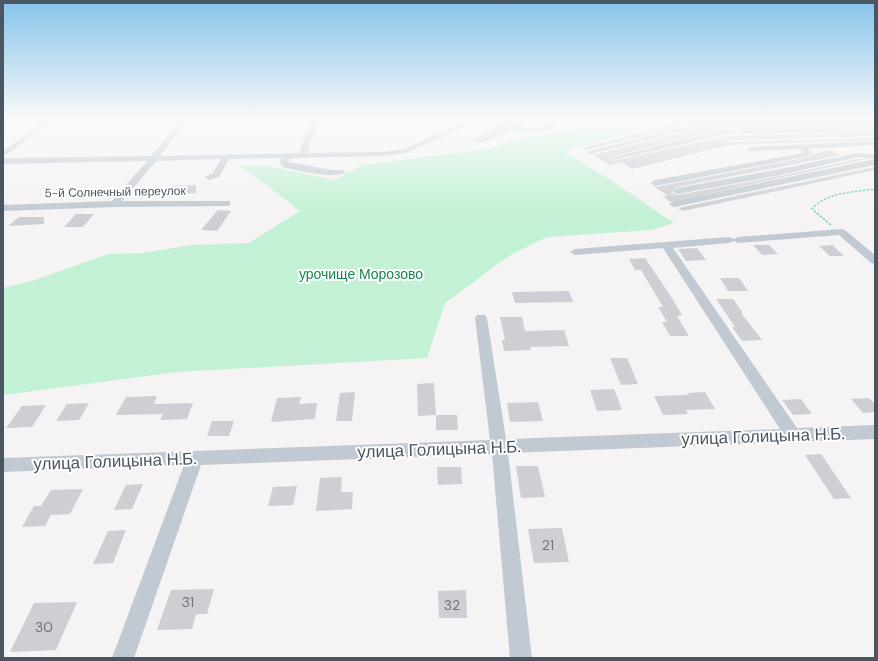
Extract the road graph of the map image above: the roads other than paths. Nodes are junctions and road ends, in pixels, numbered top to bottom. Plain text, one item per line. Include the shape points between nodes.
1 (159, 151) edge
2 (304, 151) edge
3 (406, 151) edge
4 (595, 151) edge
5 (643, 151) edge
6 (672, 151) edge
7 (806, 151) edge
8 (590, 152) dead end
9 (287, 155) junction
10 (302, 155) junction
11 (227, 156) junction
12 (154, 157) junction
13 (875, 157) edge
14 (614, 158) dead end
15 (3, 160) edge
16 (875, 162) edge
17 (620, 164) dead end
18 (341, 172) dead end
19 (209, 177) dead end
20 (655, 183) dead end
21 (677, 191) dead end
22 (227, 203) dead end
23 (115, 204) junction
24 (674, 204) dead end
25 (3, 208) edge
26 (666, 245) junction
27 (574, 252) dead end
28 (875, 261) edge
29 (481, 318) dead end
30 (875, 432) edge
31 (793, 435) junction
32 (498, 446) junction
33 (195, 459) junction
34 (3, 465) edge
35 (123, 658) edge
36 (521, 658) edge

1 - 12 street
2 - 10 street
3 - 10 street via 381,154
4 - 8 street
5 - 14 street
6 - 17 street
7 - 20 street via 808,154
9 - 10 street
9 - 11 street
9 - 18 street via 284,162 286,165 332,173
11 - 12 street
11 - 19 street via 216,175
12 - 15 street
12 - 23 street
13 - 21 street via 858,155
16 - 24 street
22 - 23 street, 5-й Солнечный переулок
23 - 25 street, 5-й Солнечный переулок
26 - 27 street
26 - 28 street via 841,232
26 - 31 street
29 - 32 street
30 - 31 street, улица Голицына Н.Б.
31 - 32 street, улица Голицына Н.Б.
32 - 33 street, улица Голицына Н.Б.
32 - 36 street
33 - 34 street, улица Голицына Н.Б.
33 - 35 street

